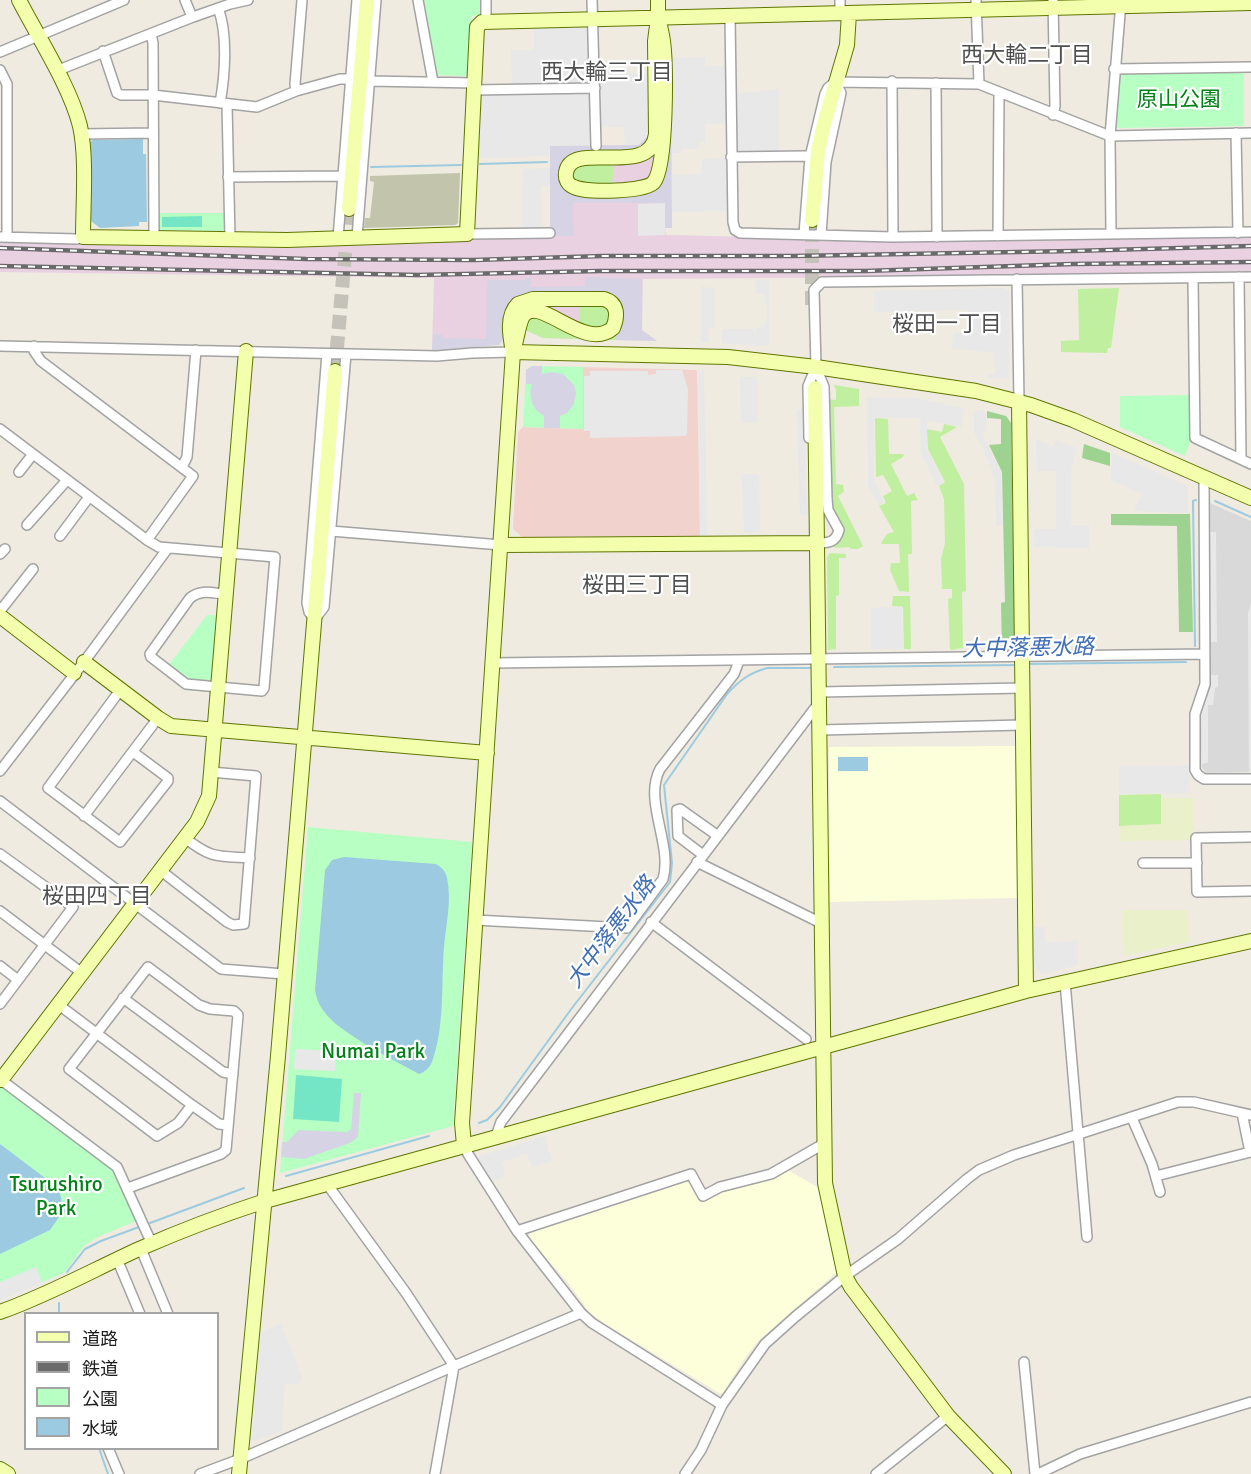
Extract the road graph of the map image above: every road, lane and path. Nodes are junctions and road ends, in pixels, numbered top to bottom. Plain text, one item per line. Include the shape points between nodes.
1 (19, 0) edge
2 (124, 0) edge
3 (185, 0) edge
4 (248, 0) edge
5 (302, 0) edge
6 (357, 0) edge
7 (367, 0) edge
8 (376, 0) edge
9 (418, 0) edge
10 (486, 0) edge
11 (592, 0) edge
12 (658, 0) edge
13 (1194, 2) edge
14 (1120, 3) edge
15 (1251, 3) edge
16 (1053, 4) edge
17 (976, 5) edge
18 (218, 8) junction
19 (843, 9) edge
20 (730, 16) junction
21 (192, 17) junction
22 (658, 18) junction
23 (593, 20) junction
24 (486, 21) junction
25 (151, 34) junction
26 (38, 36) junction
27 (103, 51) junction
28 (0, 52) edge
29 (1251, 67) edge
30 (1114, 69) junction
31 (0, 70) edge
32 (56, 71) junction
33 (351, 79) junction
34 (369, 81) junction
35 (892, 81) junction
36 (434, 82) junction
37 (835, 82) junction
38 (936, 83) junction
39 (979, 84) junction
40 (474, 87) junction
41 (595, 88) junction
42 (296, 91) junction
43 (999, 92) junction
44 (153, 95) junction
45 (223, 104) junction
46 (1053, 115) junction
47 (1236, 133) junction
48 (1251, 133) edge
49 (81, 134) junction
50 (153, 134) junction
51 (1110, 135) junction
52 (596, 146) dead end
53 (731, 157) junction
54 (810, 157) junction
55 (342, 176) junction
56 (228, 177) junction
57 (349, 209) tunnel mouth
58 (812, 220) tunnel mouth
59 (1251, 232) edge
60 (550, 233) dead end
61 (1238, 233) junction
62 (467, 234) junction
63 (804, 234) junction
64 (1111, 234) junction
65 (821, 235) junction
66 (998, 236) junction
67 (3, 237) edge
68 (83, 237) junction
69 (357, 237) junction
70 (893, 237) junction
71 (937, 237) junction
72 (154, 238) junction
73 (338, 238) junction
74 (230, 239) junction
75 (1239, 277) junction
76 (1251, 277) edge
77 (1193, 278) junction
78 (1017, 279) junction
79 (0, 346) edge
80 (34, 346) junction
81 (196, 350) junction
82 (246, 351) junction
83 (513, 352) junction
84 (327, 354) junction
85 (346, 354) junction
86 (816, 367) junction
87 (335, 371) tunnel mouth
88 (815, 388) dead end
89 (1019, 401) junction
90 (0, 429) edge
91 (33, 454) junction
92 (1241, 459) junction
93 (1251, 464) edge
94 (182, 468) junction
95 (19, 472) dead end
96 (1204, 479) junction
97 (67, 480) junction
98 (90, 497) junction
99 (1251, 498) edge
100 (27, 525) dead end
101 (331, 531) junction
102 (60, 536) dead end
103 (147, 540) junction
104 (818, 543) junction
105 (501, 545) junction
106 (168, 548) junction
107 (229, 552) junction
108 (33, 569) dead end
109 (225, 594) junction
110 (0, 611) edge
111 (0, 616) edge
112 (315, 619) junction
113 (1205, 654) junction
114 (820, 660) junction
115 (739, 661) junction
116 (84, 662) junction
117 (1022, 662) junction
118 (493, 663) junction
119 (74, 673) junction
120 (217, 687) junction
121 (1022, 688) junction
122 (121, 689) junction
123 (820, 698) junction
124 (158, 718) junction
125 (1023, 725) junction
126 (214, 730) junction
127 (820, 730) junction
128 (305, 737) junction
129 (133, 752) junction
130 (487, 753) junction
131 (0, 771) edge
132 (211, 772) junction
133 (1251, 778) edge
134 (0, 801) edge
135 (84, 816) junction
136 (718, 836) junction
137 (1251, 837) edge
138 (185, 838) junction
139 (0, 854) edge
140 (250, 858) junction
141 (700, 859) junction
142 (1197, 863) junction
143 (1143, 864) dead end
144 (160, 870) junction
145 (1251, 891) edge
146 (135, 904) junction
147 (0, 911) edge
148 (475, 920) junction
149 (651, 922) junction
150 (823, 924) junction
151 (1251, 941) edge
152 (45, 945) junction
153 (0, 966) edge
154 (82, 973) junction
155 (285, 974) junction
156 (18, 980) junction
157 (1065, 982) junction
158 (1026, 991) junction
159 (123, 998) junction
160 (0, 1004) edge
161 (59, 1005) junction
162 (97, 1033) junction
163 (806, 1039) dead end
164 (824, 1046) junction
165 (233, 1074) junction
166 (0, 1080) edge
167 (192, 1105) junction
168 (1246, 1114) edge
169 (1132, 1118) junction
170 (228, 1125) junction
171 (1078, 1135) junction
172 (496, 1136) junction
173 (825, 1143) junction
174 (464, 1145) junction
175 (1156, 1176) junction
176 (327, 1184) junction
177 (128, 1188) junction
178 (1160, 1192) dead end
179 (265, 1201) junction
180 (517, 1231) junction
181 (1087, 1237) dead end
182 (146, 1246) junction
183 (117, 1259) junction
184 (845, 1276) junction
185 (0, 1312) edge
186 (139, 1312) edge
187 (167, 1312) edge
188 (581, 1313) junction
189 (1024, 1362) dead end
190 (454, 1366) junction
191 (1251, 1402) edge
192 (722, 1405) junction
193 (948, 1416) junction
194 (108, 1450) edge
195 (240, 1459) junction
196 (0, 1469) edge
197 (8, 1474) edge
198 (119, 1474) edge
199 (200, 1474) edge
200 (239, 1474) edge
201 (435, 1474) edge
202 (685, 1474) edge
203 (876, 1474) edge
204 (1004, 1474) edge
205 (1037, 1474) edge

1 - 26 street
2 - 26 street
3 - 21 street
4 - 18 street
5 - 42 street
6 - 33 street
7 - 57 street
8 - 34 street
9 - 36 street
10 - 24 street
11 - 23 street
12 - 22 street
13 - 14 street
13 - 15 street
14 - 16 street
14 - 30 street
16 - 17 street
16 - 46 street
17 - 19 street
17 - 39 street
18 - 21 street
18 - 45 street via 223,26
19 - 20 street
19 - 37 street via 847,45
20 - 22 street
20 - 53 street
21 - 25 street
22 - 22 street via 663,41 664,144 655,181 635,189 584,190 572,186 566,173 574,161 642,154 654,145
22 - 23 street
23 - 24 street
23 - 41 street
24 - 40 street via 477,27
25 - 27 street
25 - 44 street
26 - 28 street
26 - 32 street
27 - 32 street
27 - 44 street via 117,93
29 - 30 street
30 - 51 street
31 - 67 street via 7,84
32 - 49 street via 71,100
33 - 42 street
33 - 55 street
34 - 36 street
34 - 69 street
35 - 37 street
35 - 38 street
35 - 70 street
36 - 40 street
37 - 54 street via 825,94
37 - 58 street via 818,152
37 - 65 street via 841,93 826,162
38 - 39 street
38 - 71 street
39 - 43 street
40 - 41 street
40 - 62 street
41 - 52 street
42 - 45 street via 256,107
43 - 46 street
43 - 66 street
44 - 45 street
44 - 50 street
45 - 56 street
46 - 51 street
47 - 48 street
47 - 51 street
47 - 61 street
49 - 50 street
49 - 68 street
50 - 72 street
51 - 64 street
53 - 54 street
53 - 63 street via 735,230
54 - 63 street
55 - 56 street
55 - 73 street
56 - 74 street
59 - 61 street
60 - 62 street
61 - 64 street
62 - 69 street
63 - 65 street
64 - 66 street
65 - 70 street
66 - 71 street
67 - 68 street
68 - 72 street
69 - 73 street
70 - 71 street
72 - 74 street
73 - 74 street
75 - 76 street
75 - 77 street
75 - 92 street
77 - 78 street
77 - 92 street via 1195,438
78 - 86 street via 822,282 814,290
78 - 89 street
79 - 80 street
80 - 81 street
80 - 94 street via 41,361
81 - 82 street
81 - 94 street via 187,457
82 - 84 street
82 - 107 street
83 - 83 street via 510,323 513,310 521,301 603,299 612,302 616,309 613,328 602,334 584,333 541,311 529,311 523,316
83 - 85 street via 437,356
83 - 86 street via 728,357
83 - 105 street
84 - 85 street
84 - 112 street via 307,603
85 - 101 street
86 - 89 street
86 - 104 street via 808,387 812,534
86 - 104 street via 824,387 828,505 839,530 835,540
87 - 112 street
88 - 104 street
89 - 96 street via 1072,420
89 - 117 street
90 - 91 street
91 - 95 street
91 - 97 street
92 - 93 street
94 - 103 street via 193,476
96 - 99 street
96 - 113 street
97 - 98 street
97 - 100 street
98 - 102 street
98 - 103 street
101 - 105 street
101 - 112 street via 324,607
103 - 106 street
104 - 105 street
104 - 114 street
105 - 118 street
106 - 107 street
106 - 116 street
107 - 109 street
107 - 120 street via 275,557 264,688 262,691
108 - 110 street
109 - 120 street
109 - 120 street via 201,592 190,598 150,654 182,683
111 - 119 street
112 - 128 street
113 - 117 street
113 - 133 street via 1204,684 1195,714 1195,770 1204,779
114 - 115 street
114 - 117 street
114 - 123 street
115 - 118 street
115 - 148 street via 734,674 655,780 664,874 627,928
116 - 119 street
116 - 122 street
117 - 121 street
118 - 130 street
119 - 131 street
120 - 126 street
121 - 123 street
121 - 125 street
122 - 124 street
122 - 135 street via 48,788
123 - 127 street
123 - 136 street
124 - 126 street via 171,726
124 - 129 street
125 - 127 street
125 - 158 street
126 - 128 street
126 - 132 street
127 - 150 street
128 - 130 street
128 - 155 street
129 - 135 street
129 - 135 street via 168,781 123,840 115,840
130 - 148 street
132 - 138 street via 206,805
132 - 140 street via 256,776
134 - 146 street
136 - 141 street
136 - 141 street via 677,810 678,836
137 - 142 street via 1196,838
138 - 140 street via 214,856
138 - 144 street
139 - 152 street via 73,907
140 - 144 street via 244,924 239,926 226,922
141 - 149 street
141 - 150 street
142 - 143 street
142 - 145 street via 1197,892
144 - 146 street
146 - 154 street
146 - 155 street via 221,969
147 - 152 street
148 - 174 street via 462,1123
149 - 163 street
149 - 172 street via 501,1122
150 - 164 street
151 - 157 street
152 - 154 street
152 - 156 street
153 - 156 street
154 - 161 street
155 - 179 street
156 - 160 street
157 - 158 street
157 - 171 street
158 - 164 street
159 - 162 street
159 - 165 street via 223,1072
159 - 165 street via 148,967 199,1005 237,1012
161 - 162 street
161 - 166 street
162 - 167 street
162 - 167 street via 69,1069 86,1083 157,1136 178,1123
164 - 172 street
164 - 173 street
165 - 170 street
166 - 177 street via 117,1167
167 - 170 street via 219,1124
168 - 169 street via 1178,1102
168 - 175 street via 1250,1152
169 - 171 street
169 - 175 street
170 - 177 street via 224,1152
171 - 181 street
171 - 184 street via 979,1170 898,1239
172 - 174 street
173 - 180 street via 771,1174 720,1187 704,1196 691,1174
173 - 184 street via 825,1183
174 - 176 street
174 - 180 street
175 - 178 street
176 - 179 street
176 - 190 street
177 - 182 street
179 - 182 street
179 - 195 street
180 - 188 street
182 - 183 street
182 - 187 street
183 - 185 street
183 - 186 street
184 - 192 street via 765,1344
184 - 193 street
188 - 190 street
188 - 192 street via 604,1332
189 - 205 street
190 - 195 street
190 - 201 street
191 - 205 street via 1080,1454
192 - 202 street
193 - 203 street
193 - 204 street
194 - 198 street
195 - 199 street
195 - 200 street
196 - 197 street

